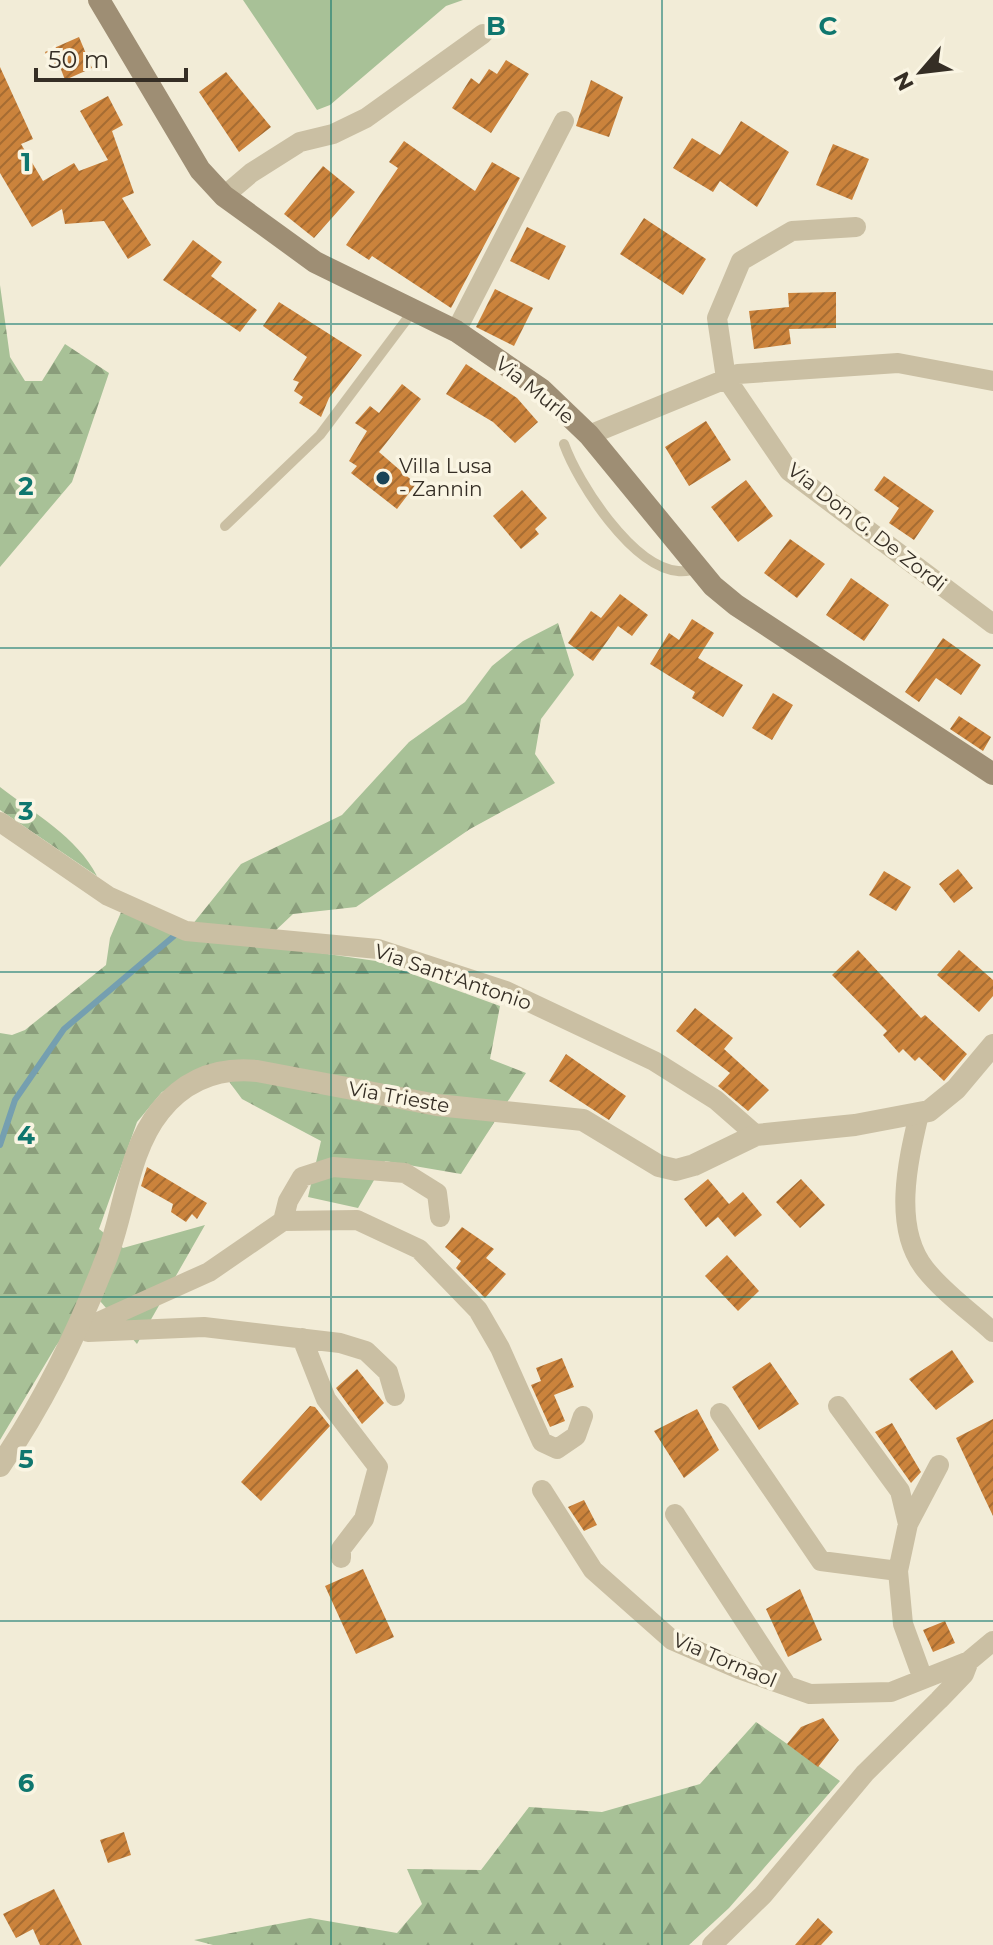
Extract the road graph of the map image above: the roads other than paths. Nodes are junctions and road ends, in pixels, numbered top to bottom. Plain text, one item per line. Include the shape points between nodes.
1 (99, 0) edge
2 (483, 34) dead end
3 (564, 121) dead end
4 (224, 196) junction
5 (856, 227) dead end
6 (414, 308) junction
7 (456, 331) junction
8 (726, 378) junction
9 (993, 381) edge
10 (589, 435) junction
11 (564, 444) dead end
12 (225, 526) dead end
13 (699, 569) junction
14 (993, 624) edge
15 (993, 774) edge
16 (0, 822) edge
17 (993, 1045) edge
18 (919, 1114) junction
19 (756, 1135) junction
20 (440, 1217) dead end
21 (283, 1221) junction
22 (76, 1332) junction
23 (993, 1332) edge
24 (302, 1338) junction
25 (395, 1396) dead end
26 (838, 1406) dead end
27 (720, 1413) dead end
28 (583, 1416) dead end
29 (939, 1465) dead end
30 (0, 1466) edge
31 (542, 1490) dead end
32 (675, 1514) dead end
33 (908, 1524) junction
34 (341, 1558) dead end
35 (898, 1571) junction
36 (993, 1641) edge
37 (969, 1661) junction
38 (923, 1679) junction
39 (787, 1686) junction
40 (712, 1945) edge

1 - 4 main road, Via Murle via 200,170
2 - 4 street via 366,118 300,142
3 - 7 street
4 - 6 main road, Via Murle via 315,262
5 - 8 street, Via Don G. De Zordi via 792,231 741,261 717,318
6 - 7 main road, Via Murle
6 - 12 lane via 320,435
7 - 10 main road, Via Murle via 541,389
8 - 9 street via 898,363
8 - 10 street
8 - 14 street, Via Don G. De Zordi via 789,471
10 - 13 main road, Via Murle
11 - 13 lane via 578,475 623,537 661,566
13 - 15 main road, Via Murle via 736,605
16 - 19 street, Via Sant'Antonio via 108,896 186,931 378,949 506,991 654,1061 716,1100
17 - 18 street, Via Trieste via 942,1103
18 - 19 street, Via Trieste
18 - 23 street via 908,1162 906,1203 912,1243 924,1268
19 - 22 street, Via Trieste via 694,1165 668,1169 583,1120 437,1105 247,1070 208,1074 169,1100 143,1138 107,1257
20 - 21 street via 437,1193 405,1173 333,1167 302,1177
21 - 22 street via 209,1272
21 - 28 street via 357,1220 419,1249 478,1310 542,1442 557,1449 576,1436
22 - 24 street via 204,1327
22 - 30 street, Via Trieste
24 - 25 street via 366,1351 388,1372
24 - 34 street via 326,1399 378,1467 364,1519 341,1549
26 - 33 street via 900,1491
27 - 35 street via 821,1561
29 - 33 street
31 - 39 street, Via Tornaol via 593,1570 672,1640
32 - 39 street
33 - 35 street
35 - 38 street via 903,1624
36 - 37 street, Via Tornaol
37 - 38 street, Via Tornaol
37 - 40 street, Via Tornaol via 964,1674 865,1773 763,1895
38 - 39 street, Via Tornaol via 891,1692 810,1694

